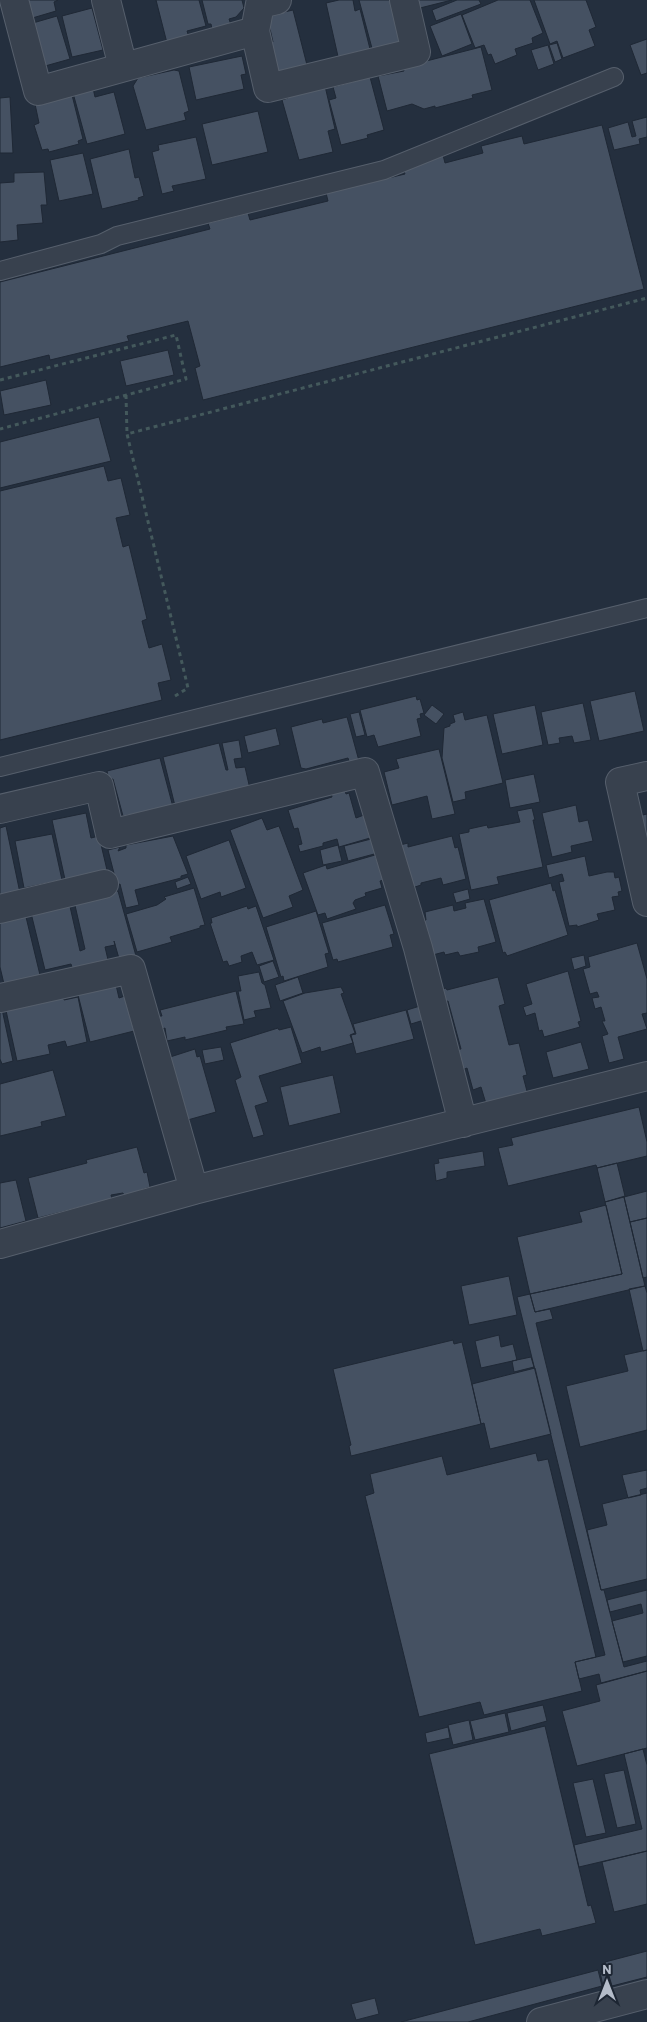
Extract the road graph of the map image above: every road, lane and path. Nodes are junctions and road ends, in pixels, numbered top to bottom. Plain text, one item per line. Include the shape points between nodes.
1 (14, 0) edge
2 (106, 0) edge
3 (277, 0) edge
4 (404, 0) edge
5 (255, 32) junction
6 (122, 67) junction
7 (614, 78) dead end
8 (0, 272) edge
9 (647, 298) edge
10 (0, 380) edge
11 (126, 395) junction
12 (0, 429) edge
13 (127, 434) junction
14 (647, 608) edge
15 (169, 700) dead end
16 (0, 766) edge
17 (647, 776) edge
18 (0, 809) edge
19 (104, 884) dead end
20 (647, 902) edge
21 (0, 909) edge
22 (0, 998) edge
23 (647, 1076) edge
24 (463, 1124) junction
25 (194, 1190) junction
26 (0, 1244) edge
27 (647, 1994) edge
28 (541, 2022) edge

1 - 6 street via 38,91
2 - 6 street
3 - 5 street via 260,4
4 - 5 street via 416,52 268,88
5 - 6 street
7 - 8 lane via 384,170 116,236 102,244
9 - 13 path
10 - 11 path via 176,335 186,379
11 - 12 path
11 - 13 path
13 - 15 path via 188,688
14 - 16 lane
17 - 20 street via 620,782
18 - 24 street via 99,786 110,834 366,772 418,948
19 - 21 street
22 - 25 street via 131,968
23 - 24 street
24 - 25 street
25 - 26 street
27 - 28 street

